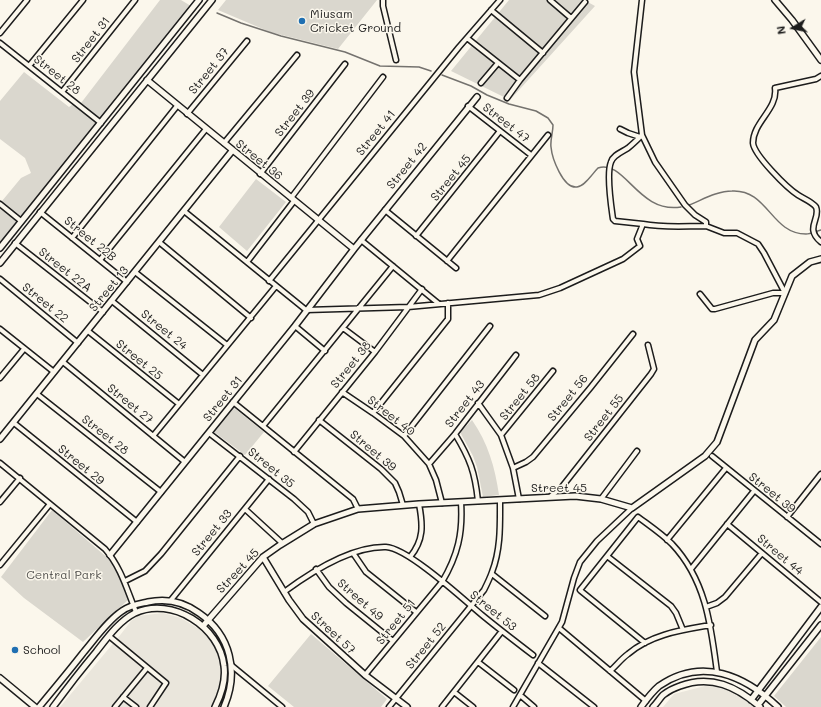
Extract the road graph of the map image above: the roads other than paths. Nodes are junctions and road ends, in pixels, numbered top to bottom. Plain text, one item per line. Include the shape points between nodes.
1 (27, 0) edge
2 (83, 0) edge
3 (135, 0) edge
4 (199, 0) edge
5 (212, 0) edge
6 (383, 0) edge
7 (500, 0) edge
8 (550, 0) edge
9 (642, 0) edge
10 (775, 0) edge
11 (585, 2) dead end
12 (491, 10) junction
13 (571, 18) junction
14 (0, 33) edge
15 (467, 38) junction
16 (247, 41) dead end
17 (0, 43) edge
18 (543, 53) junction
19 (296, 55) dead end
20 (396, 60) dead end
21 (821, 60) edge
22 (498, 63) junction
23 (345, 64) dead end
24 (29, 66) junction
25 (821, 76) edge
26 (383, 77) dead end
27 (147, 80) junction
28 (520, 80) junction
29 (481, 84) dead end
30 (62, 92) junction
31 (124, 94) junction
32 (477, 97) dead end
33 (507, 98) dead end
34 (131, 100) junction
35 (177, 106) junction
36 (468, 106) junction
37 (187, 114) junction
38 (101, 123) junction
39 (206, 129) junction
40 (620, 129) dead end
41 (500, 132) junction
42 (548, 135) dead end
43 (641, 136) junction
44 (224, 143) junction
45 (232, 151) junction
46 (531, 156) junction
47 (260, 174) junction
48 (55, 180) junction
49 (61, 186) junction
50 (292, 200) junction
51 (0, 204) edge
52 (385, 210) junction
53 (184, 211) junction
54 (40, 212) junction
55 (21, 221) junction
56 (318, 221) junction
57 (643, 224) junction
58 (706, 226) junction
59 (416, 236) junction
60 (72, 238) junction
61 (361, 240) junction
62 (159, 242) junction
63 (821, 242) edge
64 (15, 243) junction
65 (0, 248) edge
66 (354, 249) junction
67 (821, 259) edge
68 (100, 260) junction
69 (447, 261) junction
70 (247, 262) junction
71 (0, 263) edge
72 (393, 266) junction
73 (456, 268) dead end
74 (135, 272) junction
75 (0, 279) edge
76 (269, 281) junction
77 (127, 282) junction
78 (276, 286) junction
79 (422, 289) junction
80 (785, 293) junction
81 (700, 294) dead end
82 (112, 301) junction
83 (448, 303) junction
84 (439, 304) junction
85 (408, 307) junction
86 (358, 309) junction
87 (306, 310) junction
88 (103, 312) junction
89 (251, 318) junction
90 (295, 326) junction
91 (490, 326) dead end
92 (343, 328) junction
93 (0, 329) edge
94 (88, 331) junction
95 (633, 334) dead end
96 (78, 343) junction
97 (227, 345) junction
98 (648, 345) dead end
99 (24, 349) junction
100 (325, 351) junction
101 (375, 352) junction
102 (516, 355) dead end
103 (63, 362) junction
104 (554, 371) dead end
105 (54, 372) junction
106 (203, 374) junction
107 (0, 378) edge
108 (342, 392) junction
109 (37, 394) junction
110 (233, 402) junction
111 (478, 403) junction
112 (179, 404) junction
113 (373, 413) junction
114 (319, 420) junction
115 (14, 423) junction
116 (263, 426) junction
117 (209, 432) junction
118 (455, 434) junction
119 (501, 435) junction
120 (153, 436) junction
121 (404, 436) junction
122 (0, 439) edge
123 (637, 451) dead end
124 (294, 452) junction
125 (240, 456) junction
126 (712, 456) dead end
127 (185, 462) junction
128 (0, 463) edge
129 (429, 464) junction
130 (513, 468) junction
131 (726, 468) junction
132 (821, 474) edge
133 (20, 478) junction
134 (269, 480) junction
135 (754, 491) junction
136 (161, 492) junction
137 (552, 496) junction
138 (518, 499) junction
139 (601, 499) junction
140 (500, 500) junction
141 (478, 501) junction
142 (0, 502) edge
143 (461, 502) junction
144 (442, 503) junction
145 (50, 504) junction
146 (419, 504) junction
147 (403, 506) junction
148 (632, 508) junction
149 (245, 509) junction
150 (358, 509) junction
151 (787, 517) junction
152 (137, 522) junction
153 (314, 524) junction
154 (727, 524) junction
155 (667, 540) junction
156 (282, 543) junction
157 (821, 543) edge
158 (353, 553) junction
159 (762, 553) junction
160 (110, 555) junction
161 (607, 556) junction
162 (263, 557) junction
163 (410, 557) junction
164 (0, 565) edge
165 (316, 569) junction
166 (691, 569) junction
167 (492, 574) junction
168 (125, 581) junction
169 (442, 582) junction
170 (284, 592) junction
171 (171, 600) junction
172 (821, 602) edge
173 (133, 605) junction
174 (471, 606) junction
175 (706, 607) junction
176 (821, 607) edge
177 (136, 612) junction
178 (416, 612) junction
179 (545, 616) dead end
180 (209, 619) junction
181 (711, 625) junction
182 (821, 625) edge
183 (203, 626) junction
184 (559, 628) junction
185 (683, 630) junction
186 (502, 631) junction
187 (109, 636) junction
188 (393, 641) junction
189 (645, 643) junction
190 (532, 655) dead end
191 (478, 662) junction
192 (538, 663) junction
193 (231, 665) junction
194 (147, 668) junction
195 (70, 670) junction
196 (610, 671) junction
197 (718, 672) junction
198 (77, 675) junction
199 (366, 675) junction
200 (679, 677) junction
201 (0, 678) edge
202 (682, 685) junction
203 (514, 690) dead end
204 (758, 690) junction
205 (454, 692) junction
206 (520, 695) junction
207 (765, 695) junction
208 (123, 697) junction
209 (396, 698) junction
210 (751, 700) junction
211 (646, 701) junction
212 (759, 706) edge
213 (35, 707) edge
214 (39, 707) edge
215 (53, 707) edge
216 (115, 707) edge
217 (136, 707) edge
218 (150, 707) edge
219 (214, 707) edge
220 (224, 707) edge
221 (282, 707) edge
222 (389, 707) edge
223 (407, 707) edge
224 (442, 707) edge
225 (474, 707) edge
226 (513, 707) edge
227 (534, 707) edge
228 (594, 707) edge
229 (641, 707) edge
230 (653, 707) edge
231 (778, 707) edge

1 - 14 street
2 - 24 street
3 - 30 street, Street 31
4 - 31 street
5 - 27 street
6 - 20 street
7 - 12 street, Street 41
8 - 13 street
9 - 43 street via 634,72
10 - 21 street
11 - 13 street
12 - 15 street, Street 41
12 - 18 street
13 - 18 street
15 - 22 street
15 - 56 street, Street 41
16 - 37 street, Street 37
17 - 24 street, Street 28
18 - 28 street
19 - 44 street
22 - 28 street
22 - 29 street
23 - 47 street, Street 39
24 - 30 street, Street 28
25 - 63 street via 775,88 776,97 756,129 753,143 761,160 793,192 816,207 818,216 813,229
26 - 50 street
27 - 34 street
27 - 35 street, Street 36
28 - 33 street
30 - 38 street, Street 28
31 - 34 street
31 - 38 street
32 - 36 street, Street 42
34 - 49 street
35 - 37 street, Street 36
35 - 60 street
36 - 41 street, Street 47
36 - 52 street, Street 42
37 - 39 street, Street 36
38 - 48 street
39 - 44 street, Street 36
39 - 68 street
40 - 43 street
41 - 46 street, Street 47
41 - 59 street, Street 45
42 - 46 street
43 - 57 street via 611,161 609,175 613,219
43 - 58 street via 655,162 685,205 706,222
44 - 45 street, Street 36
45 - 47 street, Street 36
45 - 53 street, Street 13
46 - 69 street
47 - 50 street, Street 36
48 - 49 street
48 - 55 street
49 - 54 street
50 - 56 street, Street 36
50 - 70 street
51 - 55 street
52 - 59 street
52 - 61 street, Street 42
53 - 62 street, Street 13
53 - 70 street
54 - 60 street, Street 22B
54 - 64 street
55 - 65 street
56 - 66 street, Street 36
56 - 76 street, Street 41
57 - 58 street
57 - 83 street via 637,239 640,246 637,249 623,259 560,288 539,295
58 - 80 street via 724,233 737,233 758,244
59 - 69 street
60 - 68 street, Street 22B
61 - 66 street, Street 42
61 - 72 street
62 - 74 street, Street 13
62 - 89 street
64 - 71 street
64 - 88 street, Street 22A
66 - 87 street, Street 31
67 - 80 street via 810,262 792,276
68 - 77 street, Street 22B
69 - 73 street
70 - 76 street
72 - 79 street
72 - 86 street
74 - 77 street, Street 13
74 - 97 street
75 - 96 street, Street 22
76 - 78 street
77 - 82 street, Street 13
78 - 87 street
78 - 89 street
79 - 84 street
79 - 85 street, Street 38
80 - 81 street via 773,293 715,309 712,309
80 - 148 street via 774,320 755,340 717,442 705,456
82 - 88 street, Street 13
82 - 106 street, Street 24
83 - 84 street
83 - 113 street via 448,318
84 - 85 street
85 - 86 street
85 - 101 street, Street 38
86 - 87 street
86 - 92 street
87 - 90 street, Street 31
88 - 94 street, Street 13
89 - 97 street
90 - 100 street
90 - 110 street, Street 31
91 - 121 street
92 - 100 street
92 - 101 street
93 - 99 street
94 - 96 street, Street 13
94 - 112 street, Street 25
95 - 130 street, Street 56 via 533,457
96 - 103 street, Street 13
97 - 106 street
98 - 137 street, Street 55 via 654,369 651,374 562,488
99 - 105 street
99 - 107 street
100 - 116 street
101 - 108 street, Street 38
102 - 111 street, Street 43
103 - 105 street, Street 13
103 - 120 street, Street 27
104 - 119 street, Street 58
105 - 109 street, Street 13
106 - 112 street
108 - 113 street, Street 40
108 - 114 street, Street 38
109 - 115 street, Street 13
109 - 136 street, Street 28
110 - 116 street
110 - 117 street, Street 31
111 - 118 street, Street 43
111 - 119 street
112 - 120 street
113 - 121 street, Street 40
114 - 124 street, Street 38
114 - 147 street, Street 39 via 395,483
115 - 122 street, Street 13
115 - 152 street, Street 29
116 - 124 street
117 - 125 street, Street 35
117 - 127 street, Street 31
118 - 129 street, Street 43
118 - 141 street via 468,454
119 - 130 street
120 - 127 street, Street 27
121 - 129 street, Street 40
123 - 139 street
124 - 150 street via 353,499
125 - 134 street, Street 35
125 - 168 street via 161,554 145,571
126 - 131 street, Street 39
127 - 136 street, Street 31
128 - 133 street
129 - 144 street, Street 40
130 - 138 street
131 - 135 street, Street 39
131 - 155 street
132 - 151 street
133 - 142 street
133 - 145 street
134 - 149 street, Street 33
134 - 153 street, Street 35 via 308,512
135 - 151 street, Street 39
135 - 154 street
136 - 152 street, Street 31
137 - 138 street, Street 45
137 - 139 street, Street 45
138 - 140 street, Street 45
139 - 148 street, Street 45
140 - 141 street, Street 45
140 - 167 street, Street 52 via 499,538
141 - 143 street, Street 45
143 - 144 street, Street 45
143 - 169 street, Street 51 via 461,530 456,556
144 - 146 street, Street 45
145 - 160 street
145 - 164 street
146 - 147 street, Street 45
146 - 163 street via 422,522 420,542
147 - 150 street, Street 45
148 - 184 street via 597,541 580,562
149 - 156 street
149 - 171 street, Street 33
150 - 153 street, Street 45
151 - 157 street, Street 39
152 - 160 street, Street 31
153 - 156 street, Street 45
154 - 159 street, Street 44
154 - 166 street
155 - 161 street via 638,517
155 - 166 street
156 - 162 street, Street 45
158 - 163 street, Street 53 via 387,547
158 - 165 street, Street 53
158 - 178 street via 366,572
159 - 172 street, Street 44
159 - 175 street via 725,597
160 - 168 street
161 - 185 street via 671,606
161 - 189 street via 580,590
162 - 170 street, Street 57
162 - 180 street, Street 45
163 - 169 street, Street 53
165 - 170 street, Street 53
165 - 188 street, Street 49 via 346,603
166 - 175 street
167 - 174 street, Street 52 via 484,590
167 - 179 street
168 - 173 street
169 - 174 street, Street 53
169 - 178 street, Street 51
170 - 199 street, Street 57 via 303,619
171 - 173 street via 155,600
171 - 180 street via 190,607
173 - 177 street
173 - 195 street via 122,611 102,630
174 - 186 street, Street 53
174 - 209 street, Street 52
175 - 181 street
176 - 204 street
177 - 183 street via 151,609 170,610
177 - 187 street
178 - 188 street, Street 51
180 - 183 street, Street 45
180 - 193 street via 227,646
181 - 185 street
181 - 197 street
182 - 207 street
183 - 219 street via 218,644 224,667 221,693
184 - 192 street
184 - 196 street
185 - 189 street
186 - 190 street, Street 53
186 - 191 street
187 - 194 street
187 - 198 street
188 - 199 street, Street 51
189 - 196 street via 629,653
191 - 203 street
191 - 205 street
192 - 206 street
192 - 228 street
193 - 220 street via 231,684
193 - 221 street
194 - 208 street
194 - 218 street via 166,684
195 - 198 street
195 - 214 street
196 - 211 street
197 - 200 street via 704,671
197 - 204 street via 738,678
198 - 215 street
199 - 209 street, Street 57
200 - 202 street
200 - 211 street via 659,687
201 - 213 street
202 - 210 street via 689,682 713,681 730,686
202 - 230 street via 663,695
204 - 207 street
204 - 210 street
205 - 224 street
205 - 225 street
206 - 226 street
206 - 227 street
207 - 212 street
207 - 231 street
208 - 216 street
208 - 217 street
209 - 222 street
209 - 223 street, Street 57
210 - 212 street
211 - 229 street

